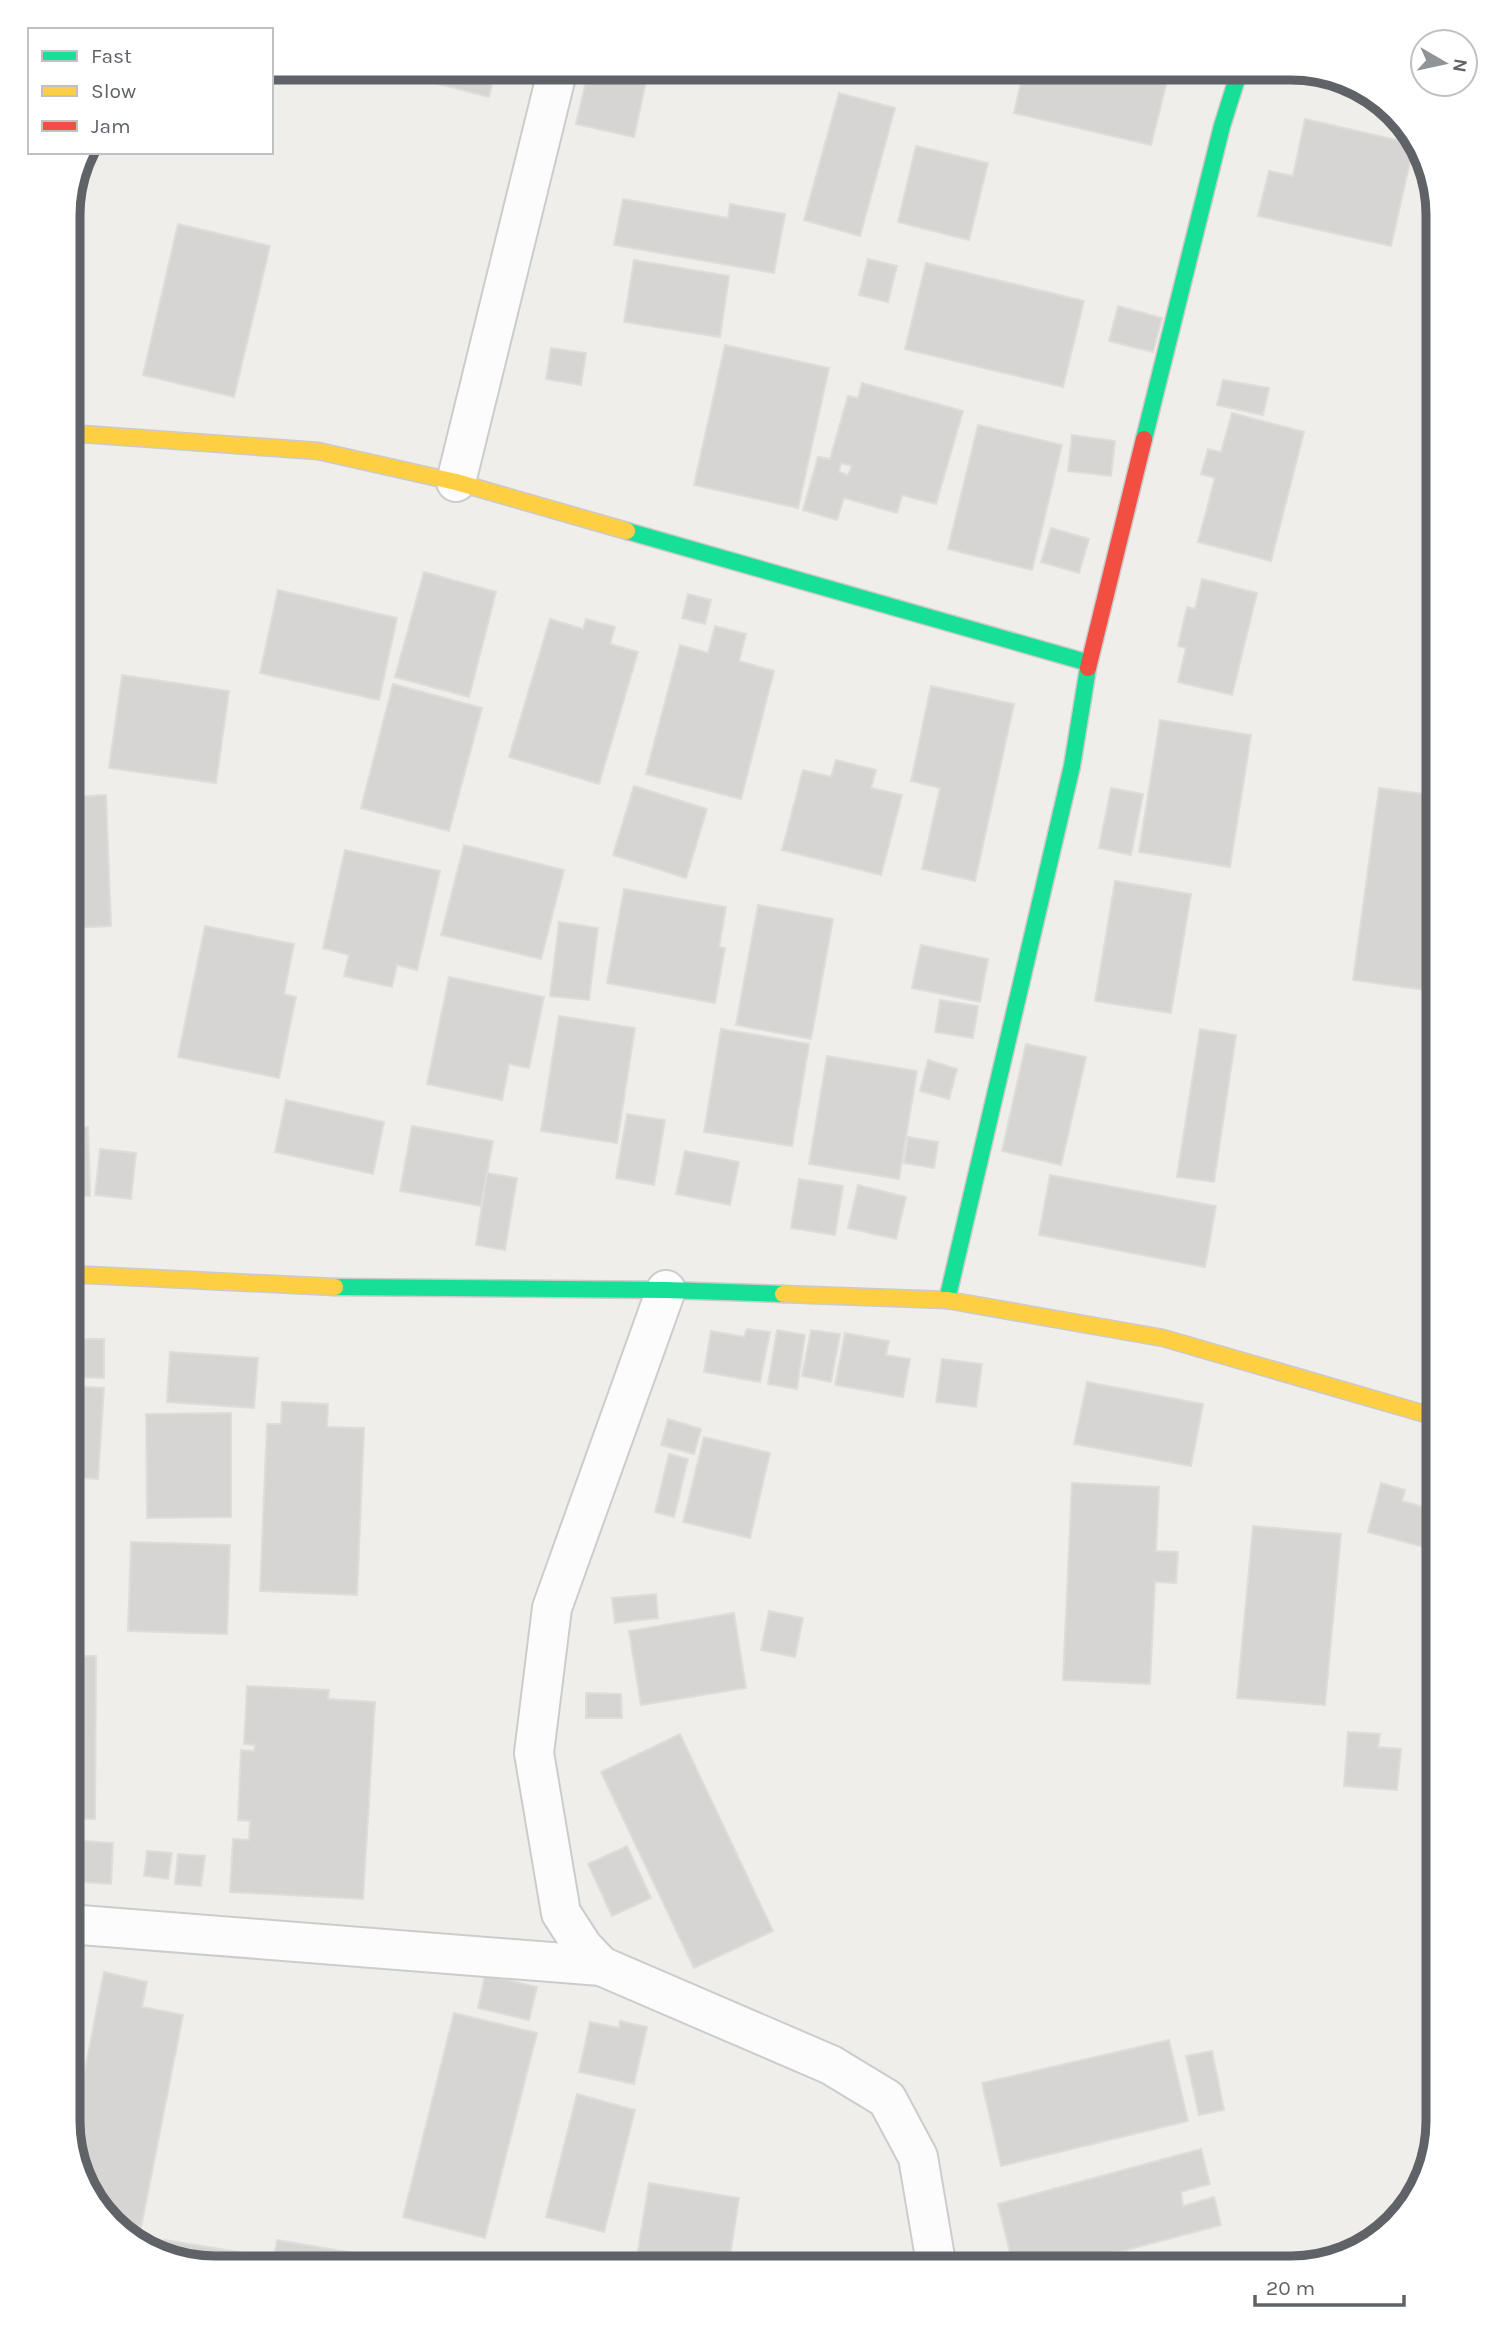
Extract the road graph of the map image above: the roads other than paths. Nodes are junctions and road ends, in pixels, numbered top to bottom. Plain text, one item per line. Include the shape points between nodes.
1 (555, 80) edge
2 (1236, 81) edge
3 (81, 434) edge
4 (456, 481) junction
5 (1089, 663) junction
6 (80, 1274) edge
7 (666, 1290) junction
8 (947, 1300) junction
9 (1426, 1414) edge
10 (80, 1925) edge
11 (601, 1966) junction
12 (935, 2256) edge

1 - 4 street
2 - 5 street
3 - 4 street via 318,451
4 - 5 street
5 - 8 street via 1072,766
6 - 7 street via 378,1289
7 - 8 street
7 - 11 street via 552,1608 534,1753 561,1913
8 - 9 street via 1163,1338
10 - 11 street
11 - 12 street via 831,2065 887,2099 918,2157

